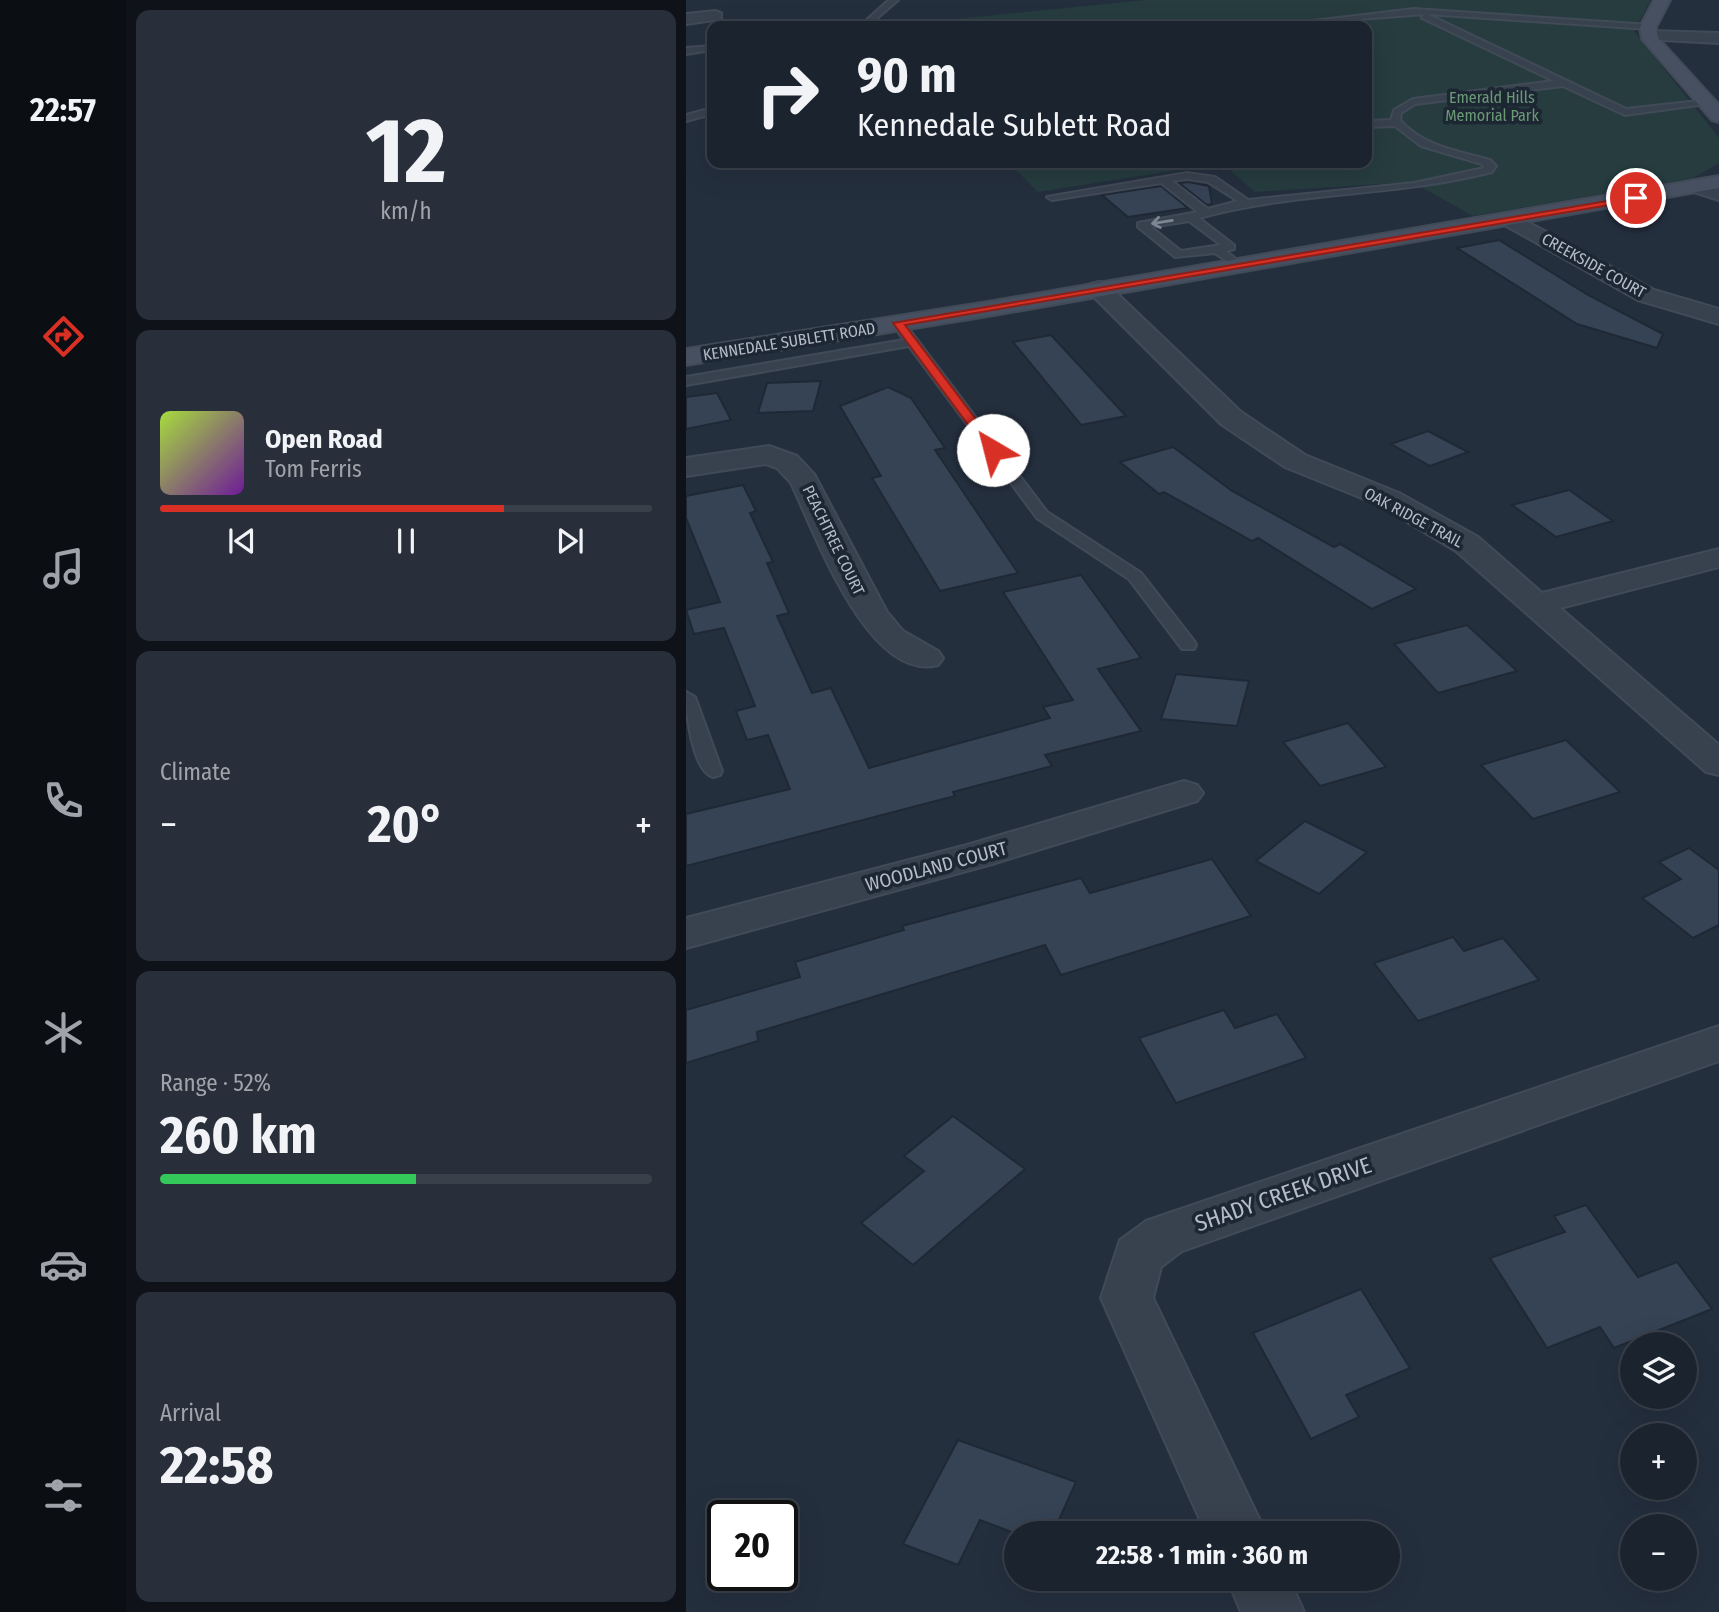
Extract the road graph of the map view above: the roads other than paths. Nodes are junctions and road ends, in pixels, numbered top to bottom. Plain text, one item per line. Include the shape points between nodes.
1 (702, 0) edge
2 (894, 0) edge
3 (1662, 0) edge
4 (1415, 11) junction
5 (686, 19) edge
6 (870, 21) edge
7 (1322, 21) edge
8 (1655, 34) junction
9 (1719, 38) edge
10 (707, 49) edge
11 (686, 51) edge
12 (1563, 83) junction
13 (1713, 109) edge
14 (707, 112) edge
15 (686, 118) edge
16 (1372, 124) edge
17 (1397, 124) junction
18 (1164, 180) junction
19 (1712, 188) edge
20 (1052, 197) dead end
21 (1244, 201) junction
22 (1205, 212) junction
23 (1191, 217) junction
24 (1511, 219) junction
25 (1217, 249) junction
26 (1237, 265) junction
27 (1099, 289) junction
28 (1719, 317) edge
29 (898, 323) junction
30 (912, 342) junction
31 (686, 357) edge
32 (686, 381) edge
33 (686, 467) edge
34 (1719, 558) edge
35 (1537, 604) junction
36 (1188, 645) dead end
37 (926, 658) dead end
38 (686, 697) edge
39 (1719, 764) edge
40 (713, 771) dead end
41 (1184, 793) dead end
42 (686, 933) edge
43 (1719, 1043) edge
44 (1230, 1521) edge
45 (1263, 1591) edge
46 (1273, 1612) edge

1 - 5 street via 715,16
2 - 6 lane
3 - 8 main road
4 - 7 lane
4 - 8 lane
4 - 12 lane
8 - 9 street
8 - 13 main road
10 - 11 lane
12 - 13 lane via 1625,112
12 - 17 lane via 1413,102 1397,112
14 - 15 lane
16 - 17 lane
17 - 21 lane via 1424,144 1491,166 1429,184
18 - 20 lane
18 - 21 lane via 1187,176 1211,179
18 - 22 lane
19 - 24 main road, KENNEDALE SUBLETT ROAD
21 - 22 lane
22 - 23 lane
23 - 25 lane via 1230,247
23 -> 25 lane via 1142,225 1179,256
24 - 26 main road, KENNEDALE SUBLETT ROAD
24 - 28 street, CREEKSIDE COURT via 1646,295
25 - 26 lane
26 - 27 main road, KENNEDALE SUBLETT ROAD
27 - 29 main road, KENNEDALE SUBLETT ROAD
27 - 35 street, OAK RIDGE TRAIL via 1231,418 1295,461 1389,499 1467,544
29 - 30 lane
29 - 31 main road, KENNEDALE SUBLETT ROAD
30 - 32 lane
30 - 36 lane via 1042,515 1135,576
33 - 37 street, PEACHTREE COURT via 769,455 788,462 804,480 872,616 891,638
34 - 35 street
35 - 39 street, OAK RIDGE TRAIL
38 - 40 lane
41 - 42 street, WOODLAND COURT via 991,852
43 - 44 street, SHADY CREEK DRIVE via 1164,1236 1138,1255 1127,1298
45 - 46 street

